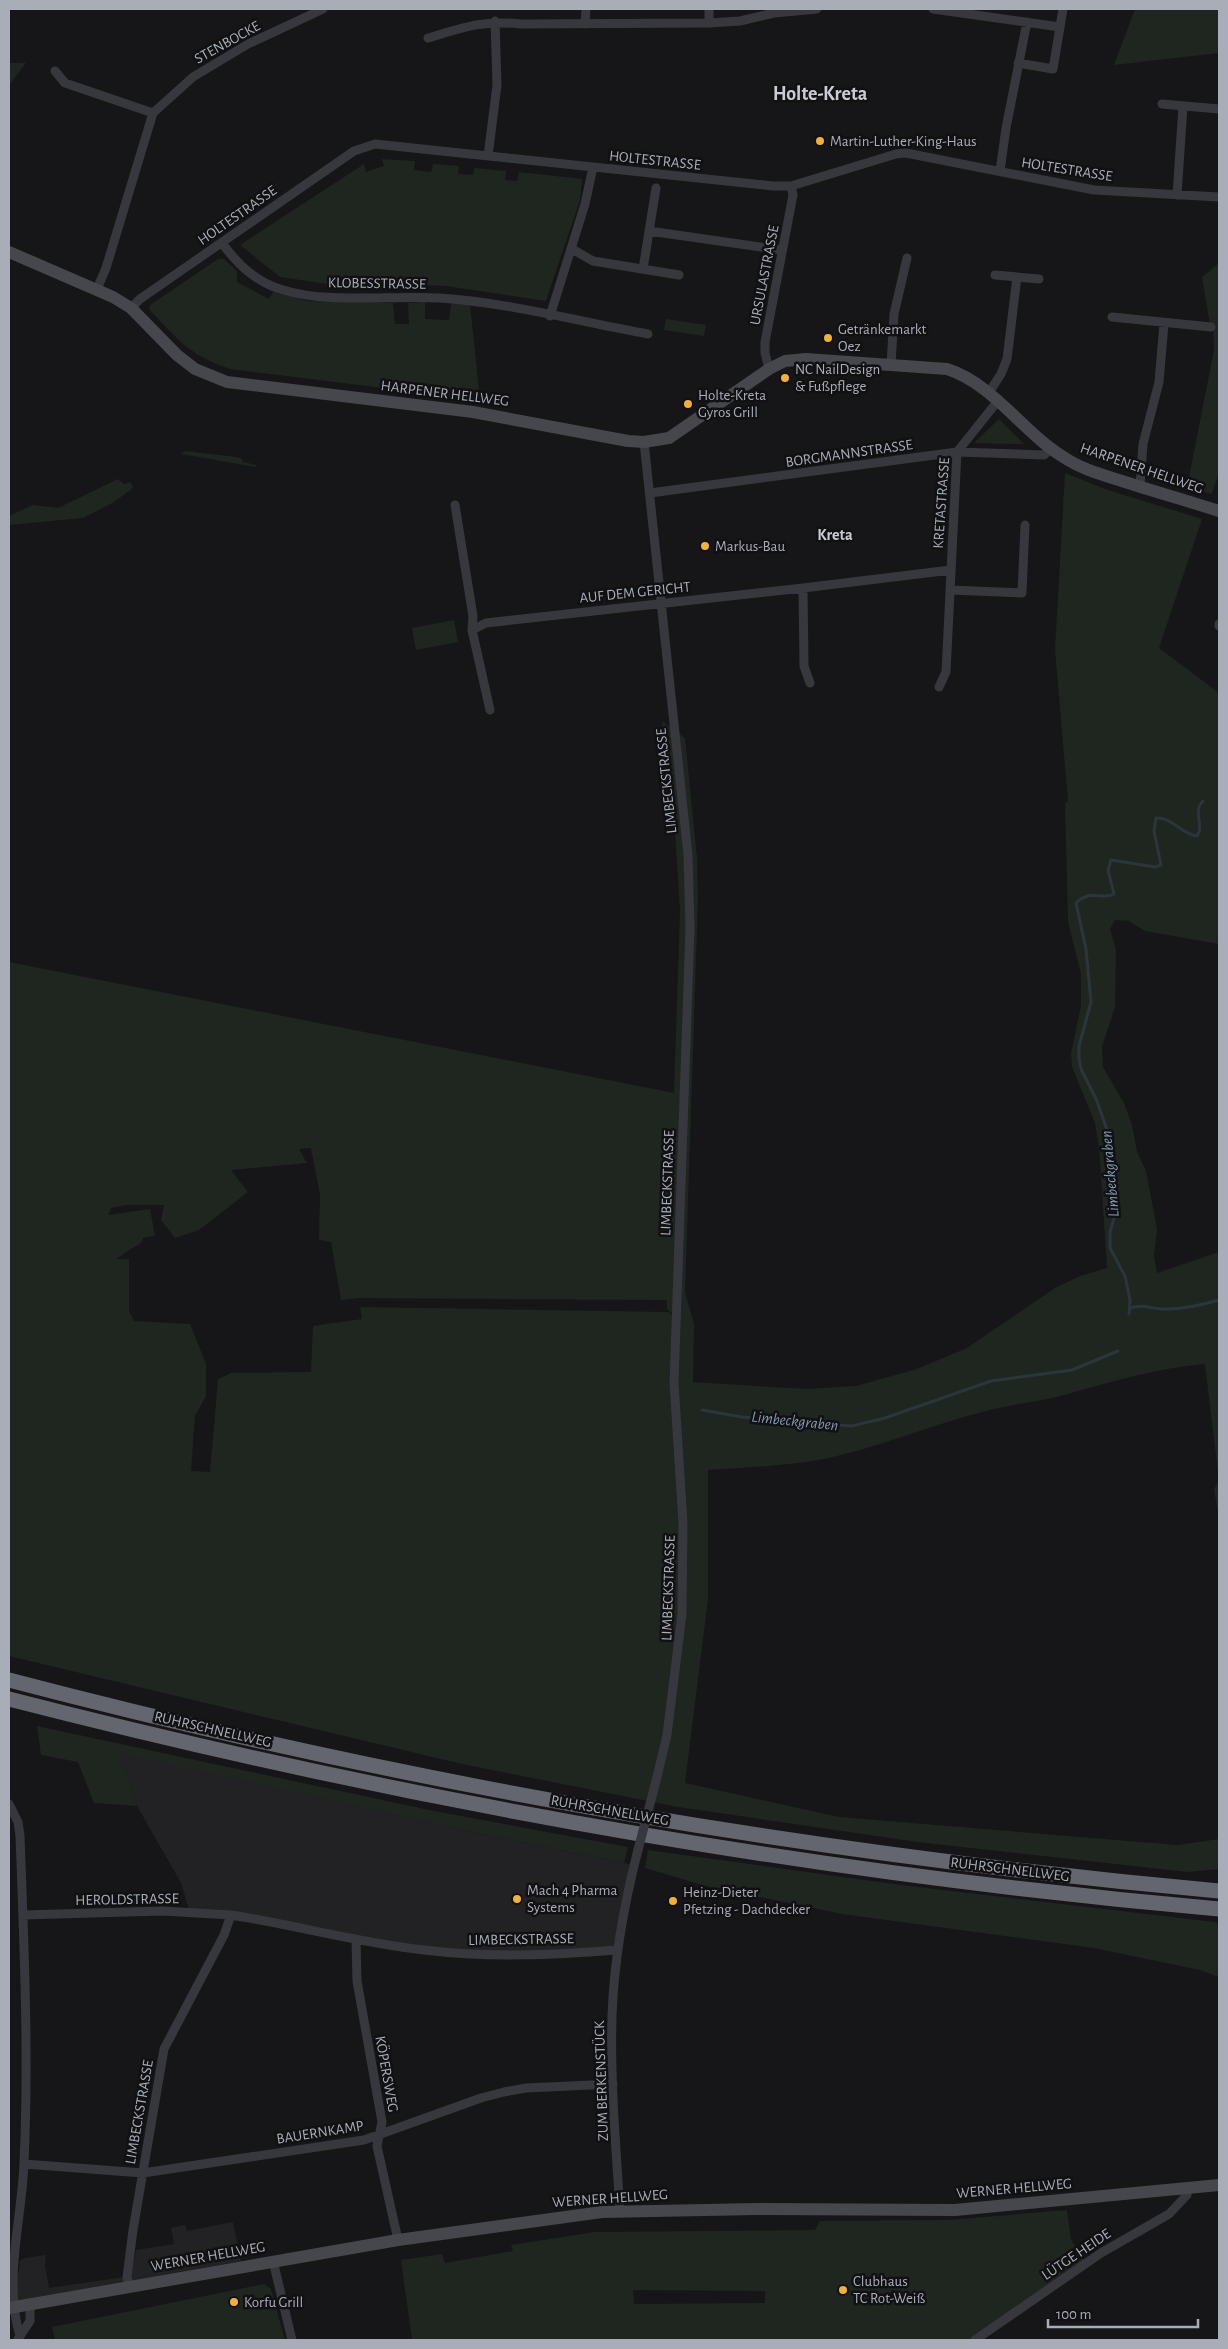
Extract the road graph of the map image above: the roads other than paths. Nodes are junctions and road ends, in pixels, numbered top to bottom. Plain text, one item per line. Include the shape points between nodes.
1 (323, 9) edge
2 (586, 9) edge
3 (709, 9) edge
4 (817, 9) edge
5 (933, 9) edge
6 (943, 9) edge
7 (1063, 9) edge
8 (495, 21) junction
9 (1027, 22) junction
10 (709, 23) junction
11 (585, 24) junction
12 (1060, 28) junction
13 (428, 38) dead end
14 (1018, 63) junction
15 (55, 71) dead end
16 (1162, 104) dead end
17 (1183, 106) junction
18 (1219, 110) edge
19 (153, 113) junction
20 (488, 156) junction
21 (593, 167) junction
22 (1000, 171) junction
23 (791, 186) junction
24 (656, 188) dead end
25 (1177, 195) junction
26 (1219, 197) edge
27 (649, 231) junction
28 (222, 243) junction
29 (572, 249) junction
30 (782, 250) junction
31 (9, 252) edge
32 (907, 258) dead end
33 (643, 269) junction
34 (679, 274) dead end
35 (995, 275) dead end
36 (1017, 277) junction
37 (1039, 279) dead end
38 (97, 289) junction
39 (131, 308) junction
40 (550, 316) junction
41 (1112, 317) dead end
42 (1164, 324) junction
43 (1211, 327) dead end
44 (648, 334) dead end
45 (891, 365) junction
46 (769, 369) junction
47 (992, 398) junction
48 (644, 442) junction
49 (1051, 449) junction
50 (957, 452) junction
51 (1140, 486) junction
52 (650, 493) junction
53 (455, 506) dead end
54 (1219, 511) edge
55 (1025, 525) dead end
56 (951, 570) junction
57 (803, 588) junction
58 (950, 590) junction
59 (662, 603) junction
60 (472, 630) junction
61 (810, 683) dead end
62 (939, 686) dead end
63 (490, 710) dead end
64 (9, 1680) edge
65 (9, 1699) edge
66 (9, 1804) edge
67 (1219, 1882) edge
68 (1169, 1887) junction
69 (1219, 1891) edge
70 (1189, 1906) junction
71 (1219, 1909) edge
72 (1219, 1913) edge
73 (23, 1915) junction
74 (231, 1915) junction
75 (356, 1940) junction
76 (617, 1950) junction
77 (613, 2084) junction
78 (378, 2136) junction
79 (24, 2164) junction
80 (143, 2173) junction
81 (1219, 2185) edge
82 (1187, 2188) junction
83 (620, 2211) junction
84 (398, 2240) junction
85 (273, 2261) junction
86 (129, 2287) junction
87 (30, 2303) junction
88 (11, 2307) edge
89 (18, 2338) edge
90 (292, 2340) edge
91 (975, 2340) edge

1 - 19 street, STENBOCKE via 248,44 193,77
2 - 11 street
3 - 10 street
4 - 10 street
5 - 6 street
6 - 9 street
7 - 12 street
8 - 11 street
8 - 13 street
8 - 20 street via 497,85
9 - 12 street
9 - 14 street
10 - 11 street
12 - 14 street via 1053,69
14 - 22 street
15 - 19 street via 65,83
16 - 17 street
17 - 18 street
17 - 25 street
19 - 38 street
20 - 21 street, HOLTESTRASSE
20 - 28 street, HOLTESTRASSE via 368,145 354,151
21 - 23 street, HOLTESTRASSE
21 - 29 street
22 - 23 street, HOLTESTRASSE via 906,153
22 - 25 street, HOLTESTRASSE via 1094,190
23 - 30 street, URSULASTRASSE via 793,195
24 - 27 street
25 - 26 street, HOLTESTRASSE
27 - 30 street
27 - 33 street
28 - 39 street, HOLTESTRASSE
28 - 40 street, KLOBESSTRASSE via 248,273 275,287 300,294 438,298
29 - 33 street via 593,261
29 - 40 street
30 - 46 street, URSULASTRASSE via 765,342
31 - 38 street, HARPENER HELLWEG
32 - 45 street via 894,314
33 - 34 street
35 - 36 street
36 - 37 street
36 - 47 street via 1007,360
38 - 39 street, HARPENER HELLWEG
39 - 48 street, HARPENER HELLWEG via 194,369 227,382 474,412
40 - 44 street, KLOBESSTRASSE
41 - 42 street
42 - 43 street
42 - 51 street via 1159,382 1145,435
45 - 46 street, HARPENER HELLWEG via 806,359 786,361
45 - 47 street, HARPENER HELLWEG via 947,369 968,378
46 - 48 street, HARPENER HELLWEG via 677,433 658,441
47 - 49 street, HARPENER HELLWEG
47 - 50 street, KRETASTRASSE
48 - 52 street, LIMBECKSTRASSE
49 - 50 street, BORGMANNSTRASSE via 1044,455
49 - 51 street, HARPENER HELLWEG via 1086,470
50 - 52 street, BORGMANNSTRASSE
50 - 56 street, KRETASTRASSE
51 - 54 street, HARPENER HELLWEG
52 - 59 street, LIMBECKSTRASSE
53 - 60 street via 473,616
55 - 58 street via 1022,593
56 - 57 street, AUF DEM GERICHT
56 - 58 street, KRETASTRASSE
57 - 59 street, AUF DEM GERICHT
57 - 61 street via 804,666
58 - 62 street, KRETASTRASSE via 946,672
59 - 60 street, AUF DEM GERICHT via 486,623
59 - 76 street, LIMBECKSTRASSE, bridge via 688,855 690,928 674,1383 683,1523 682,1614 667,1735
60 - 63 street
64 - 68 highway, RUHRSCHNELLWEG via 278,1744 604,1809 900,1855
65 - 70 highway, RUHRSCHNELLWEG via 318,1772 617,1830 920,1876
66 - 73 street via 18,1822 20,1836
67 - 68 highway
68 - 69 highway, RUHRSCHNELLWEG
70 - 71 highway, RUHRSCHNELLWEG
70 - 72 highway
73 - 74 street, HEROLDSTRASSE via 162,1911
73 - 79 street
74 - 75 street, LIMBECKSTRASSE
74 - 80 street, LIMBECKSTRASSE via 224,1935 164,2049
75 - 76 street, LIMBECKSTRASSE via 476,1955 538,1956
75 - 78 street, KÖPERSWEG via 357,1981 382,2122
76 - 77 street, ZUM BERKENSTÜCK via 612,2014
77 - 78 street, BAUERNKAMP via 504,2092
77 - 83 street, ZUM BERKENSTÜCK
78 - 80 street, BAUERNKAMP
78 - 84 street, KÖPERSWEG via 377,2146
79 - 80 street, BAUERNKAMP
79 - 88 street
80 - 86 street, LIMBECKSTRASSE via 127,2277
81 - 82 street, WERNER HELLWEG
82 - 83 street, WERNER HELLWEG via 955,2210
82 - 91 street, LÜTGE HEIDE via 1187,2195 1169,2214 1101,2253
83 - 84 street, WERNER HELLWEG via 562,2216
84 - 85 street, WERNER HELLWEG
85 - 86 street, WERNER HELLWEG
85 - 90 street
86 - 87 street, WERNER HELLWEG
87 - 88 street, WERNER HELLWEG
87 - 89 street via 30,2321
88 - 89 street

